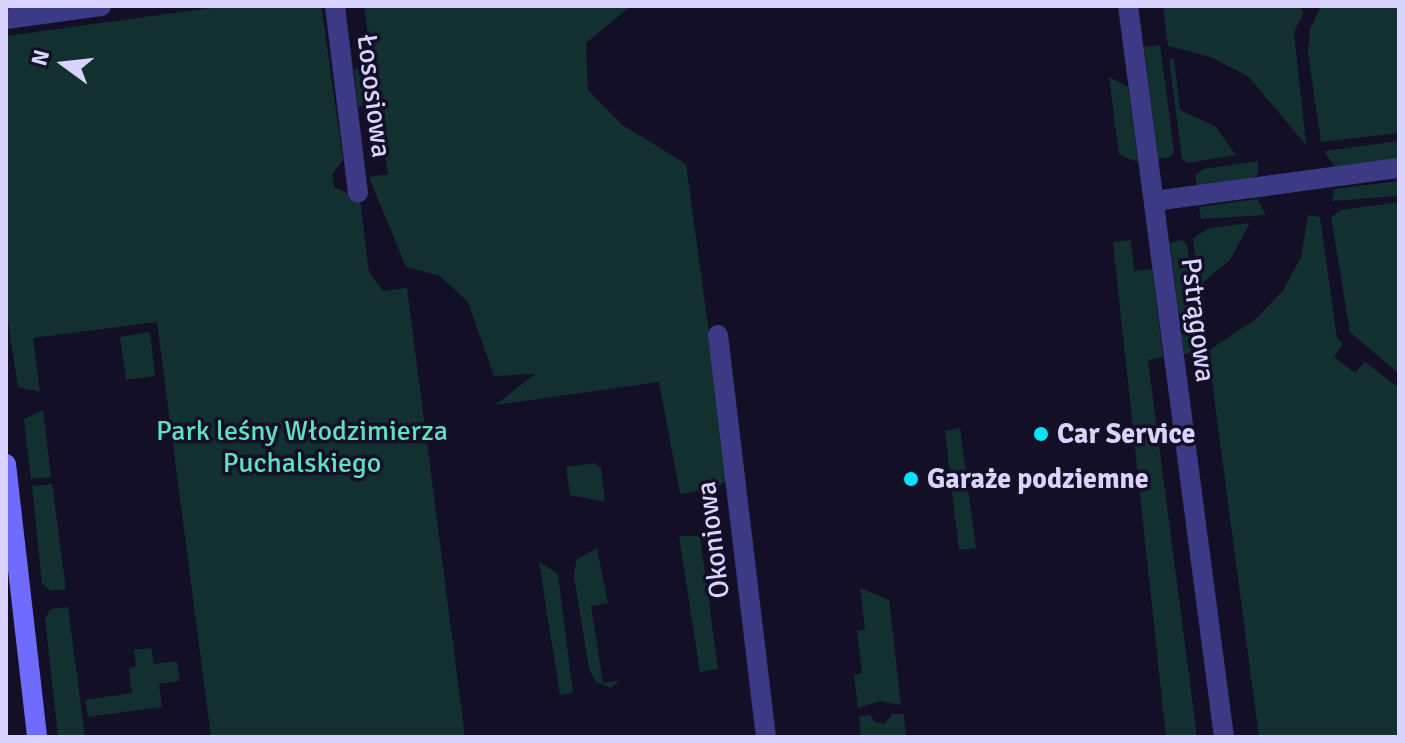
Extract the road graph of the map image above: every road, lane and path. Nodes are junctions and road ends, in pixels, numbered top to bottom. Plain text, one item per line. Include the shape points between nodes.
1 (101, 6) edge
2 (335, 6) edge
3 (1128, 6) edge
4 (6, 19) edge
5 (1399, 168) edge
6 (358, 193) dead end
7 (1154, 201) junction
8 (718, 335) dead end
9 (6, 464) edge
10 (37, 737) edge
11 (766, 737) edge
12 (1224, 737) edge

1 - 4 street
2 - 6 street, Łososiowa
3 - 7 street, Pstrągowa
5 - 7 street
7 - 12 street, Pstrągowa
8 - 11 street, Okoniowa
9 - 10 street

